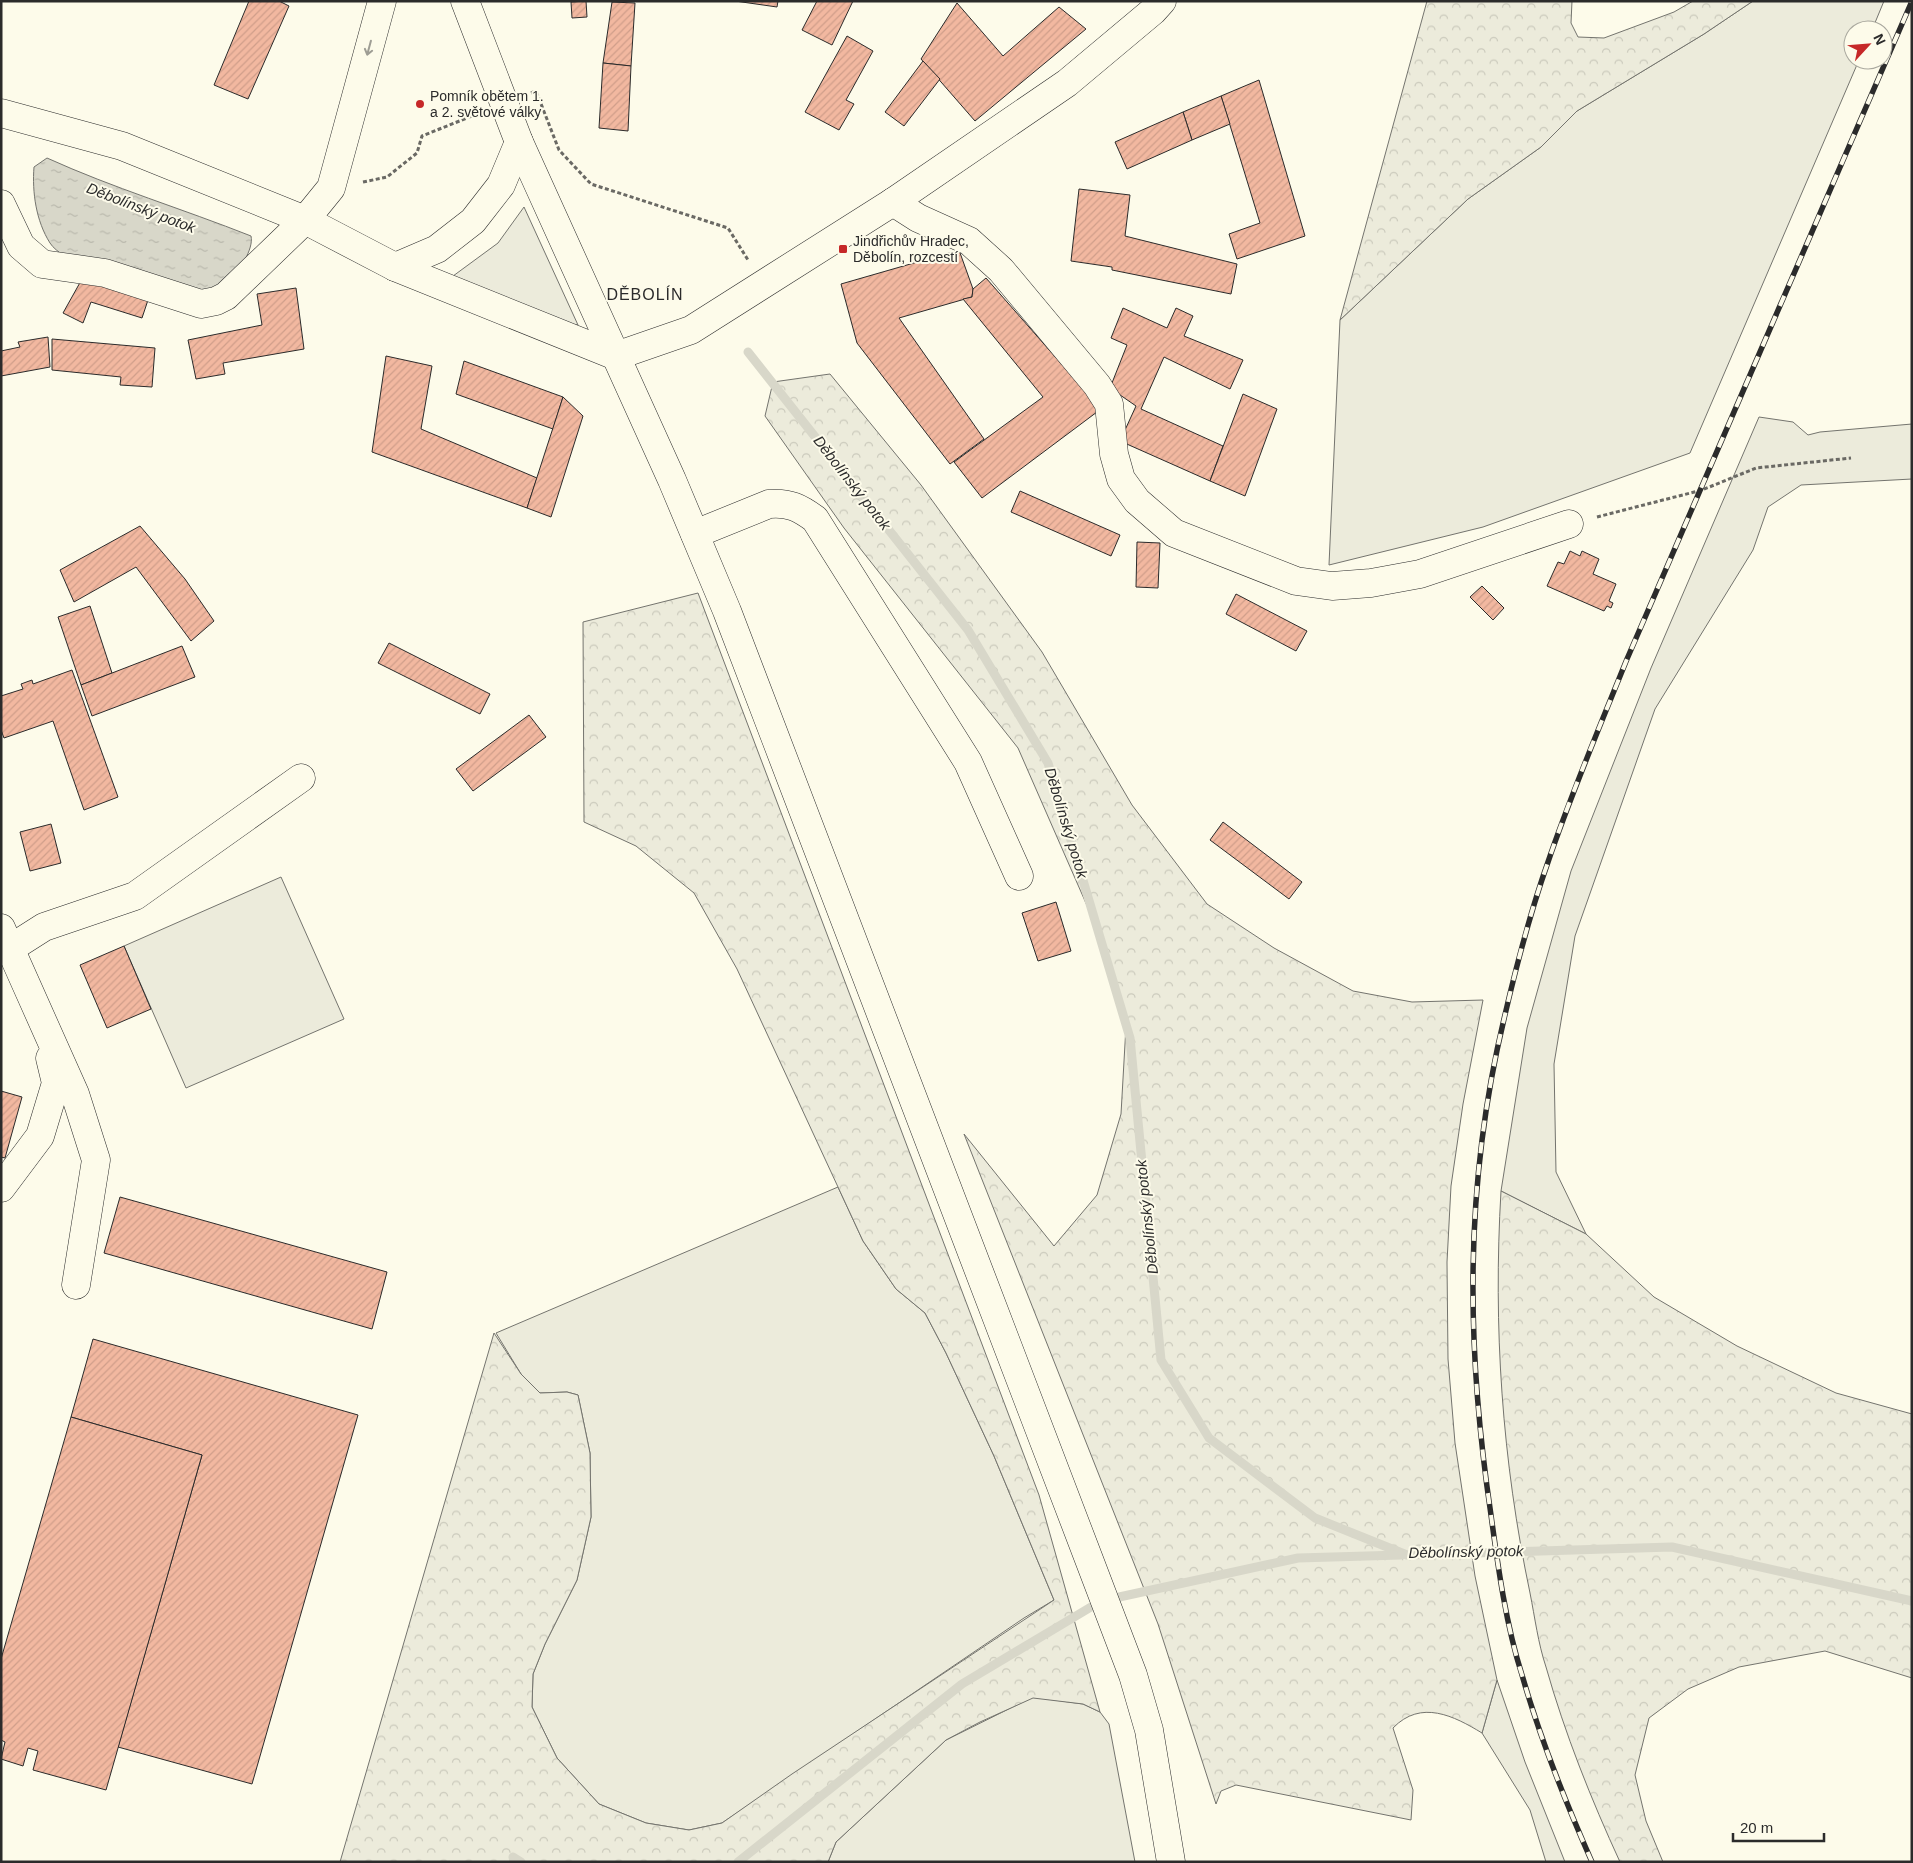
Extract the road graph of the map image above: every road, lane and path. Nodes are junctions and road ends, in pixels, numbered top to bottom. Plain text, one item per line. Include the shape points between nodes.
1 (382, 1) edge
2 (465, 1) edge
3 (1162, 1) edge
4 (504, 103) junction
5 (1, 113) edge
6 (519, 142) junction
7 (331, 188) junction
8 (893, 202) junction
9 (1, 204) edge
10 (305, 220) junction
11 (395, 267) junction
12 (764, 283) junction
13 (616, 356) junction
14 (1850, 458) dead end
15 (1569, 524) joint
16 (695, 534) junction
17 (301, 778) dead end
18 (1019, 876) dead end
19 (4, 942) edge
20 (33, 996) junction
21 (1, 1188) edge
22 (76, 1285) dead end
23 (1171, 1862) edge

1 -> 7 main road
2 - 4 main road
3 - 8 main road via 1067,83
4 - 6 main road
4 - 7 path via 422,136 417,153 387,177
4 - 12 path via 536,91 559,150 591,184 728,228
5 - 10 main road via 122,146
6 - 11 main road via 501,185 473,221 437,249
6 - 13 main road
7 - 10 main road
8 - 12 main road
8 - 15 main road via 918,218 969,241 1001,270 1097,385 1109,404 1114,454 1121,479 1137,502 1174,533 1296,581 1332,586 1420,574
9 - 10 main road via 21,246 42,264 105,272 201,304 226,296
10 - 11 main road
11 - 13 main road
12 - 13 main road via 691,330
13 - 16 main road
14 - 15 path via 1756,468 1702,490
16 - 18 main road via 769,504 800,507 815,519 968,762
16 - 23 main road via 1132,1675 1149,1730
17 - 19 main road via 135,896
19 - 20 main road
20 - 21 main road via 56,1083 40,1136
20 - 22 main road via 75,1094 96,1160

